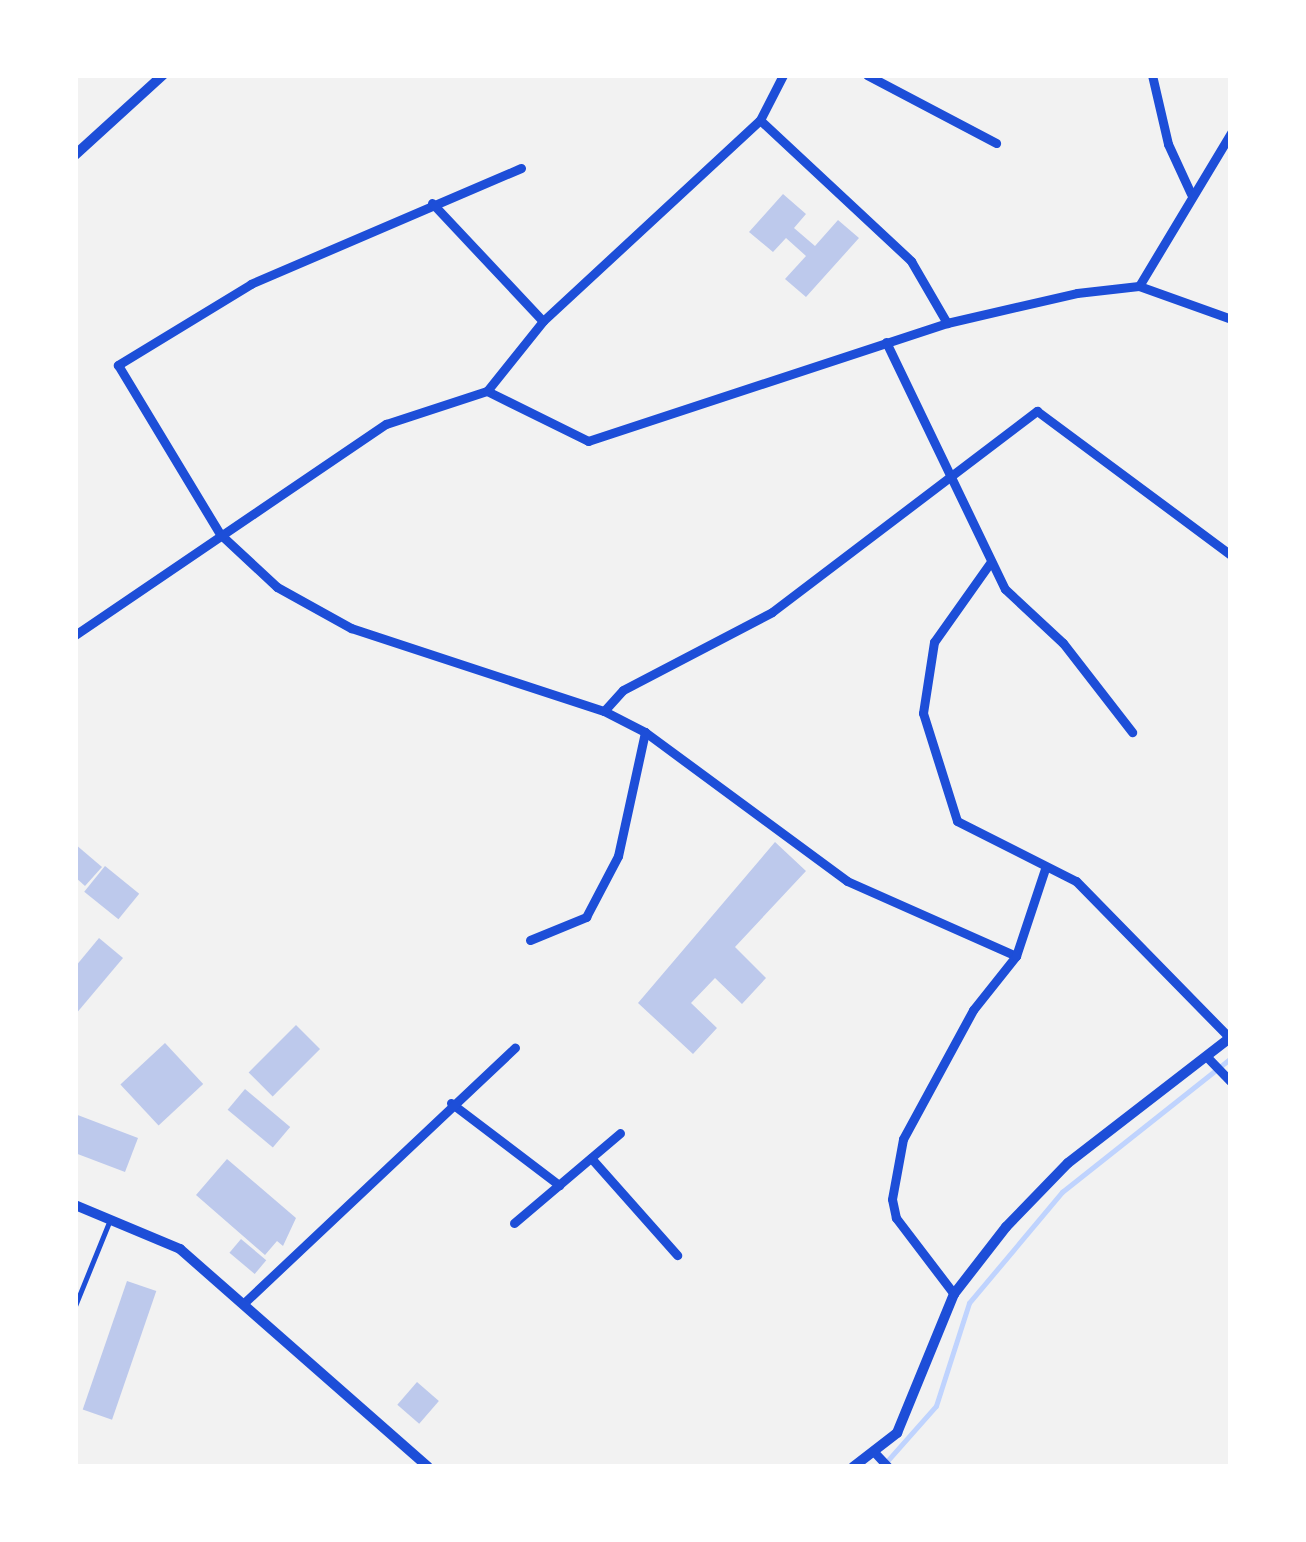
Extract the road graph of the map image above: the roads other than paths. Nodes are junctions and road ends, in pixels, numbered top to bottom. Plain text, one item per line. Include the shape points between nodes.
1 (163, 75) edge
2 (782, 75) edge
3 (867, 75) edge
4 (1152, 75) edge
5 (760, 120) junction
6 (1231, 133) edge
7 (996, 143) dead end
8 (75, 155) edge
9 (520, 168) dead end
10 (1191, 194) junction
11 (432, 202) junction
12 (1138, 286) junction
13 (1231, 319) edge
14 (542, 321) junction
15 (947, 322) junction
16 (886, 342) junction
17 (487, 391) junction
18 (956, 479) junction
19 (220, 534) junction
20 (1231, 555) edge
21 (990, 563) junction
22 (75, 635) edge
23 (604, 711) junction
24 (645, 732) junction
25 (1132, 732) dead end
26 (1045, 868) junction
27 (530, 940) dead end
28 (1016, 956) junction
29 (1230, 1038) edge
30 (515, 1048) dead end
31 (1207, 1056) junction
32 (1231, 1082) edge
33 (451, 1103) junction
34 (620, 1133) dead end
35 (590, 1158) junction
36 (559, 1185) junction
37 (75, 1205) edge
38 (112, 1215) junction
39 (514, 1223) dead end
40 (677, 1255) dead end
41 (955, 1294) junction
42 (245, 1301) junction
43 (75, 1306) edge
44 (876, 1454) junction
45 (428, 1467) edge
46 (853, 1467) edge
47 (888, 1467) edge

1 - 8 street
2 - 5 street
3 - 7 street
4 - 10 street
5 - 14 street
5 - 15 street via 911,261
6 - 10 street
9 - 11 street
10 - 12 street
11 - 14 street
11 - 19 street via 251,284 118,365
12 - 13 street
12 - 15 street
14 - 17 street
15 - 16 street
16 - 17 street via 588,441
16 - 18 street
17 - 19 street via 386,424
18 - 20 street via 1037,411
18 - 21 street
18 - 23 street via 772,612 623,690
19 - 22 street
19 - 23 street via 277,587 351,628
21 - 25 street
21 - 26 street via 934,642 923,712 957,821
23 - 24 street
24 - 27 street via 618,856 586,917
24 - 28 street via 847,881
26 - 28 street
26 - 29 street via 1076,881
28 - 41 street via 930,1081 903,1139 892,1199 896,1218
29 - 31 street
30 - 33 street
31 - 32 street
31 - 41 street via 1068,1163
33 - 36 street
33 - 42 street
34 - 35 street
35 - 36 street
35 - 40 street
36 - 39 street
37 - 38 street
38 - 42 street via 180,1249
38 - 43 lane
41 - 44 street via 914,1407
42 - 45 street
44 - 46 street
44 - 47 street

